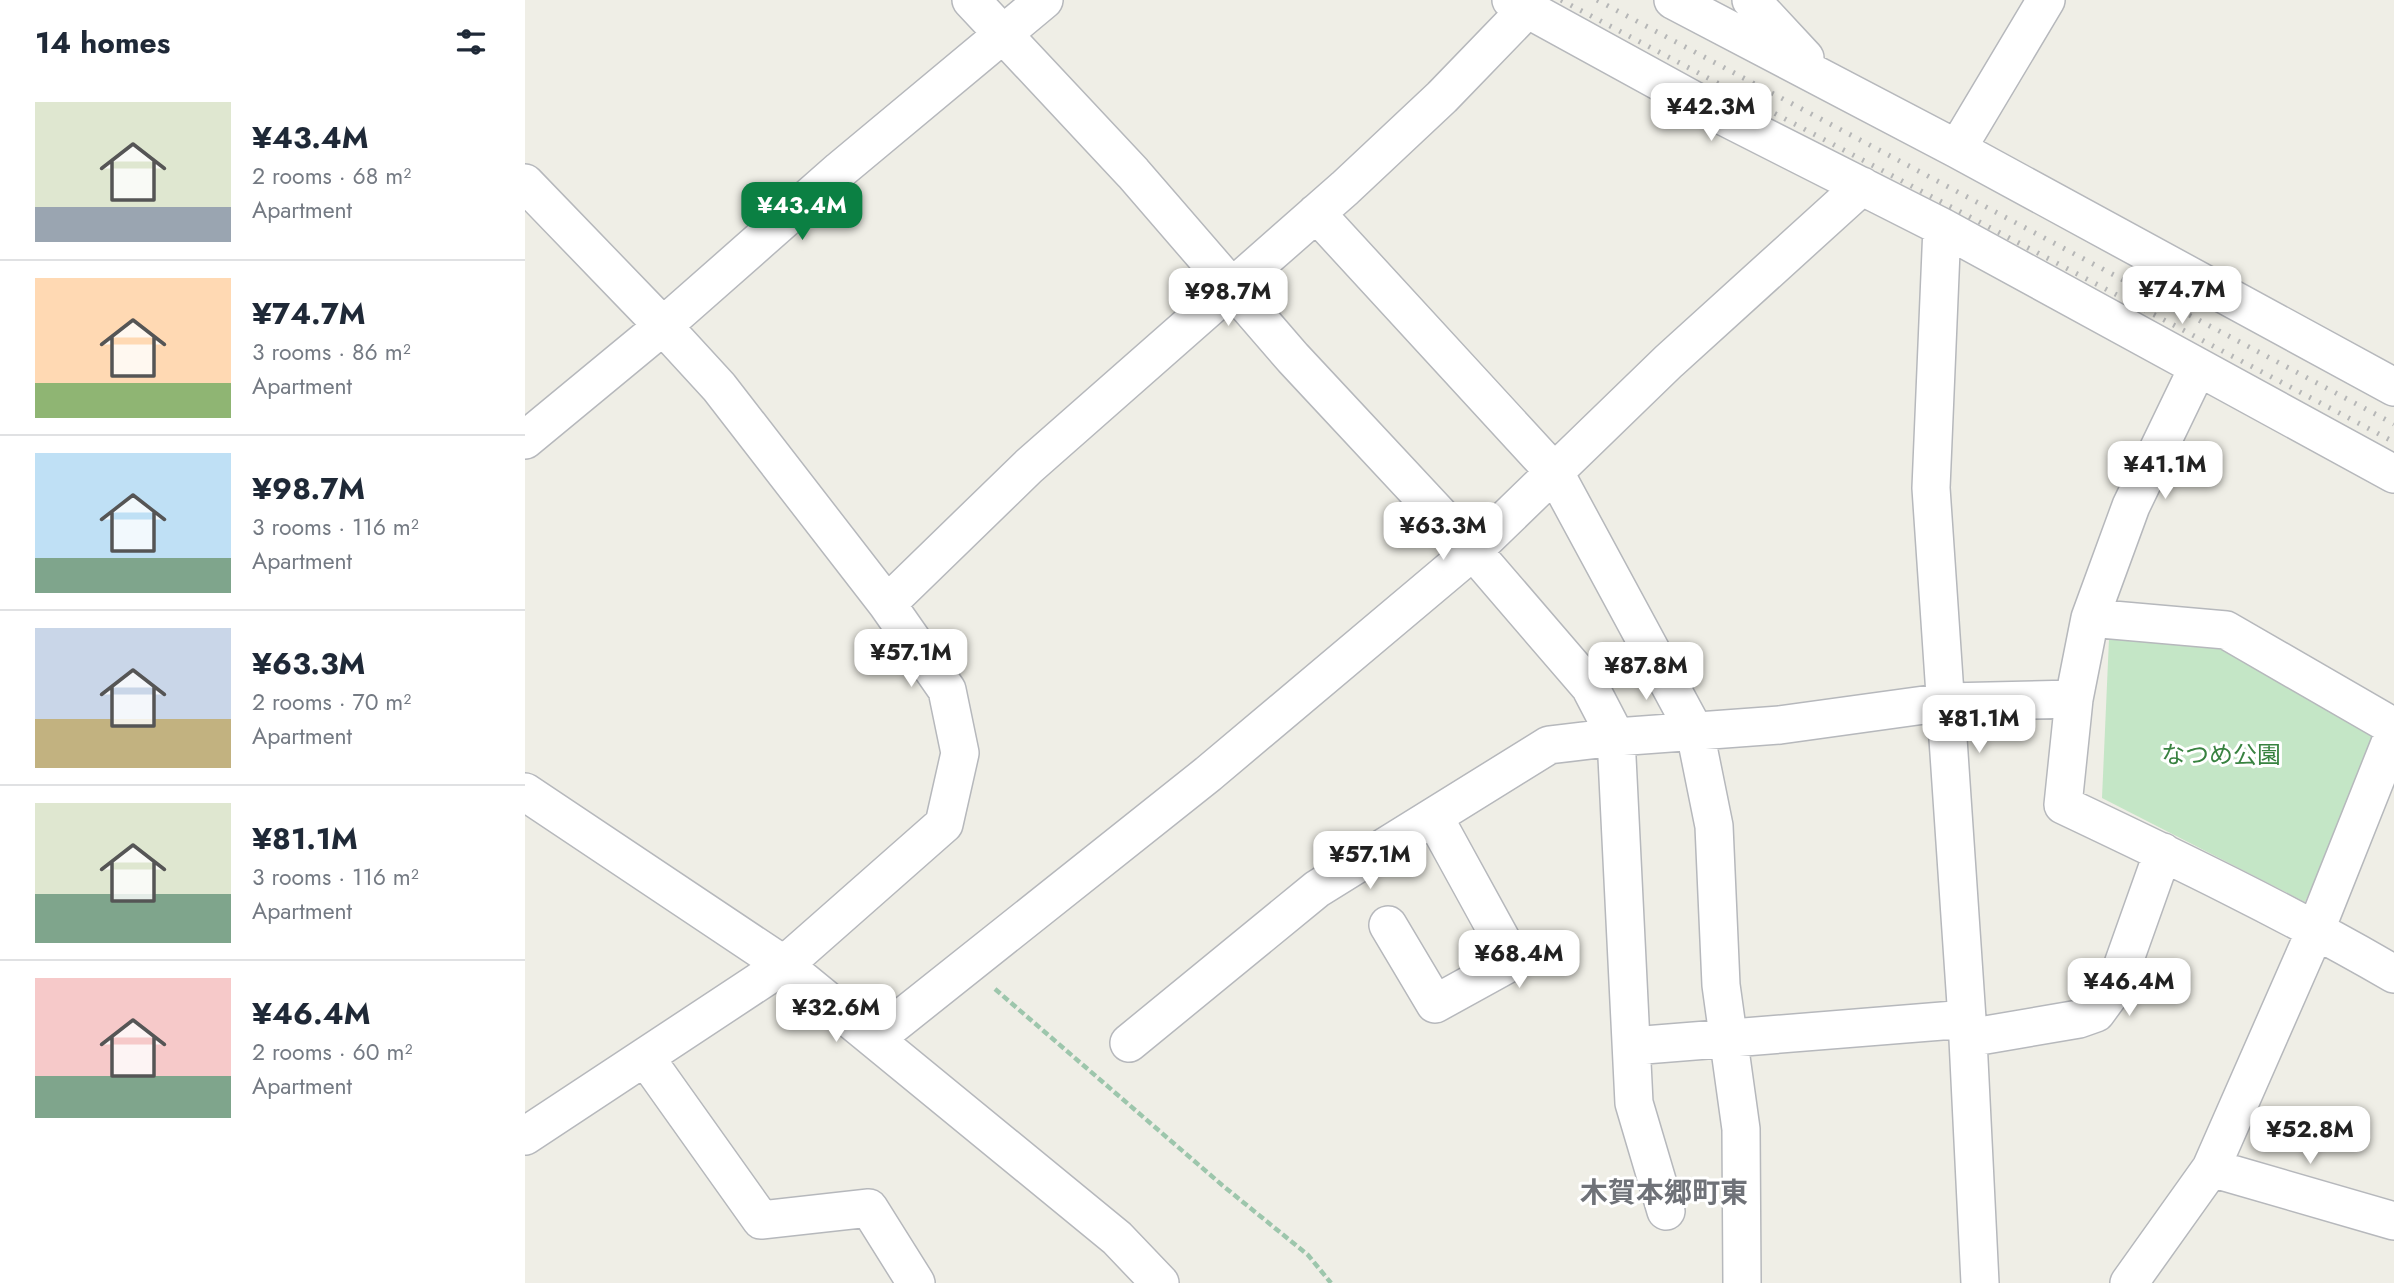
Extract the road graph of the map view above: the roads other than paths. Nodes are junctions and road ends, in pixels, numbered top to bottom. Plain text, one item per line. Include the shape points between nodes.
1 (971, 0) edge
2 (1044, 0) edge
3 (1674, 0) edge
4 (1751, 0) edge
5 (2046, 0) edge
6 (1519, 4) edge
7 (1003, 34) junction
8 (1824, 79) junction
9 (1957, 149) junction
10 (525, 183) edge
11 (1862, 186) junction
12 (1316, 213) junction
13 (1942, 227) junction
14 (1231, 287) junction
15 (663, 326) junction
16 (2198, 368) junction
17 (2394, 387) edge
18 (525, 440) edge
19 (1555, 473) junction
20 (2394, 474) edge
21 (1473, 551) junction
22 (887, 604) junction
23 (2090, 618) junction
24 (2074, 699) junction
25 (1946, 702) junction
26 (2394, 727) edge
27 (1695, 732) junction
28 (2394, 733) edge
29 (1616, 737) junction
30 (525, 792) edge
31 (1434, 817) junction
32 (2163, 852) junction
33 (1388, 925) dead end
34 (2316, 929) junction
35 (784, 965) junction
36 (2394, 974) edge
37 (1968, 1029) junction
38 (1728, 1038) junction
39 (875, 1039) junction
40 (1129, 1043) dead end
41 (1632, 1046) junction
42 (645, 1057) junction
43 (525, 1136) edge
44 (2211, 1168) junction
45 (1666, 1211) dead end
46 (2394, 1221) edge
47 (916, 1283) edge
48 (1160, 1283) edge
49 (1742, 1283) edge
50 (1980, 1283) edge
51 (2129, 1283) edge

1 - 7 street
2 - 7 street
3 - 8 street
4 - 8 street
5 - 9 street
6 - 11 street via 1715,112
6 - 12 street via 1442,97
7 - 14 street via 1133,173
7 - 15 street
8 - 9 street
9 - 17 street
10 - 15 street
11 - 13 street
11 - 19 street via 1668,362
12 - 14 street
12 - 19 street
13 - 16 street
13 - 25 street via 1931,488
14 - 21 street
14 - 22 street via 1029,466
15 - 18 street
15 - 22 street via 719,387
16 - 20 street
16 - 23 street via 2130,506
19 - 21 street
19 - 27 street
21 - 29 street via 1590,687
21 - 39 street via 1207,774
22 - 35 street via 947,690 960,753 944,824
23 - 24 street
23 - 26 street via 2226,630
24 - 25 street
24 - 32 street via 2063,805
25 - 27 street
25 - 37 street
27 - 29 street
27 - 38 street via 1714,826
28 - 34 street
29 - 31 street via 1549,746
29 - 41 street
30 - 35 street
31 - 33 street via 1513,961 1435,1004
31 - 40 street via 1317,889
32 - 34 street
32 - 37 street via 2115,987 2096,1013 2069,1020
34 - 36 street
34 - 44 street
35 - 39 street
35 - 42 street
37 - 38 street
37 - 50 street
38 - 41 street
38 - 49 street via 1741,1129
39 - 48 street via 1117,1238
41 - 45 street via 1634,1103
42 - 43 street
42 - 47 street via 761,1220 869,1208
44 - 46 street
44 - 51 street

